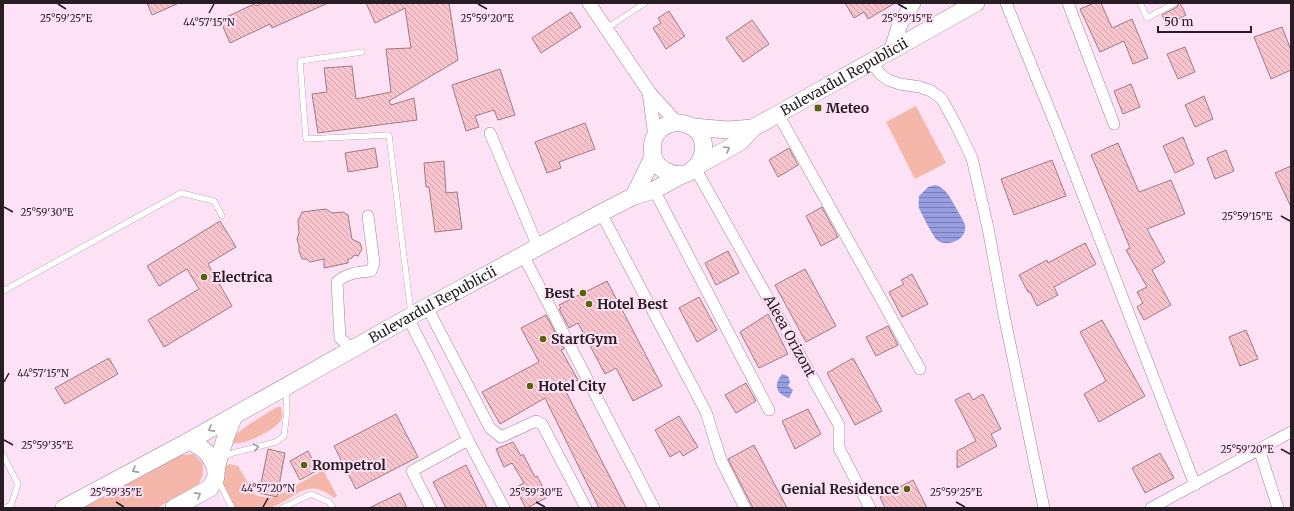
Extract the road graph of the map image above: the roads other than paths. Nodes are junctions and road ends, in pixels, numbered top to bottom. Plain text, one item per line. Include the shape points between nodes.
1 (589, 3) edge
2 (645, 3) edge
3 (913, 3) edge
4 (976, 3) edge
5 (1006, 3) edge
6 (1068, 3) edge
7 (1140, 3) edge
8 (1175, 3) edge
9 (606, 28) junction
10 (892, 49) junction
11 (362, 52) dead end
12 (871, 61) junction
13 (649, 92) junction
14 (778, 114) junction
15 (1114, 124) dead end
16 (685, 125) junction
17 (754, 128) junction
18 (490, 133) dead end
19 (655, 137) junction
20 (653, 157) junction
21 (691, 170) junction
22 (654, 190) junction
23 (634, 196) junction
24 (601, 213) junction
25 (222, 216) dead end
26 (368, 216) dead end
27 (538, 247) junction
28 (523, 255) junction
29 (3, 291) edge
30 (427, 307) junction
31 (410, 317) junction
32 (352, 349) junction
33 (920, 368) dead end
34 (286, 386) junction
35 (769, 410) dead end
36 (234, 416) junction
37 (1291, 432) edge
38 (468, 440) junction
39 (189, 441) junction
40 (1259, 449) junction
41 (3, 455) edge
42 (217, 469) junction
43 (1195, 485) junction
44 (5, 508) edge
45 (64, 508) edge
46 (174, 508) edge
47 (232, 508) edge
48 (282, 508) edge
49 (333, 508) edge
50 (431, 508) edge
51 (504, 508) edge
52 (586, 508) edge
53 (654, 508) edge
54 (745, 508) edge
55 (870, 508) edge
56 (1044, 508) edge
57 (1151, 508) edge
58 (1278, 508) edge

1 - 9 street
2 - 9 lane
3 - 10 main road via 900,24
4 - 10 main road, Bulevardul Republicii
5 - 43 street
6 - 15 street
7 - 8 lane via 1147,18
9 - 13 street
10 - 12 main road, Bulevardul Republicii
11 - 31 lane via 300,61 306,139 389,135
12 - 14 main road, Bulevardul Republicii
12 - 56 street via 888,80 920,87 942,99 972,158
13 - 16 street
13 - 19 street
14 - 17 main road, Bulevardul Republicii
14 - 33 street
16 - 17 main road, Bulevardul Republicii via 728,130
16 - 19 main road via 670,124
16 - 21 main road via 699,133 703,141 702,159
21 -> 17 main road, Bulevardul Republicii via 740,142
18 - 27 street
19 - 20 main road
20 - 21 main road via 664,171 673,174
20 - 23 main road
21 - 22 main road, Bulevardul Republicii
21 - 55 street, Aleea Orizont via 839,425 839,448
22 - 23 main road, Bulevardul Republicii
22 - 35 street
23 - 24 main road, Bulevardul Republicii
24 - 27 main road, Bulevardul Republicii
24 - 54 street via 706,412 722,460
25 - 29 lane via 214,201 181,193
26 - 32 street via 374,263 371,271 354,273 342,277 337,282 340,338
27 - 28 main road, Bulevardul Republicii
28 - 30 main road, Bulevardul Republicii
28 - 53 street
30 - 31 main road, Bulevardul Republicii
30 - 52 street via 490,428 501,436 536,421 542,424
31 - 32 main road, Bulevardul Republicii
31 - 38 street
32 - 34 main road, Bulevardul Republicii
34 - 36 main road, Bulevardul Republicii
42 -> 34 lane via 232,453 276,442 284,436
36 -> 39 main road, Bulevardul Republicii
36 - 42 main road
37 - 40 street
38 - 50 street via 412,472
38 - 51 street
39 - 42 main road via 207,451
39 -> 45 main road, Bulevardul Republicii
40 - 43 street
40 - 58 street
41 - 44 lane via 18,484 11,505
46 -> 42 main road via 210,488
42 - 47 lane
43 - 57 street
48 - 49 lane via 311,494 329,502

